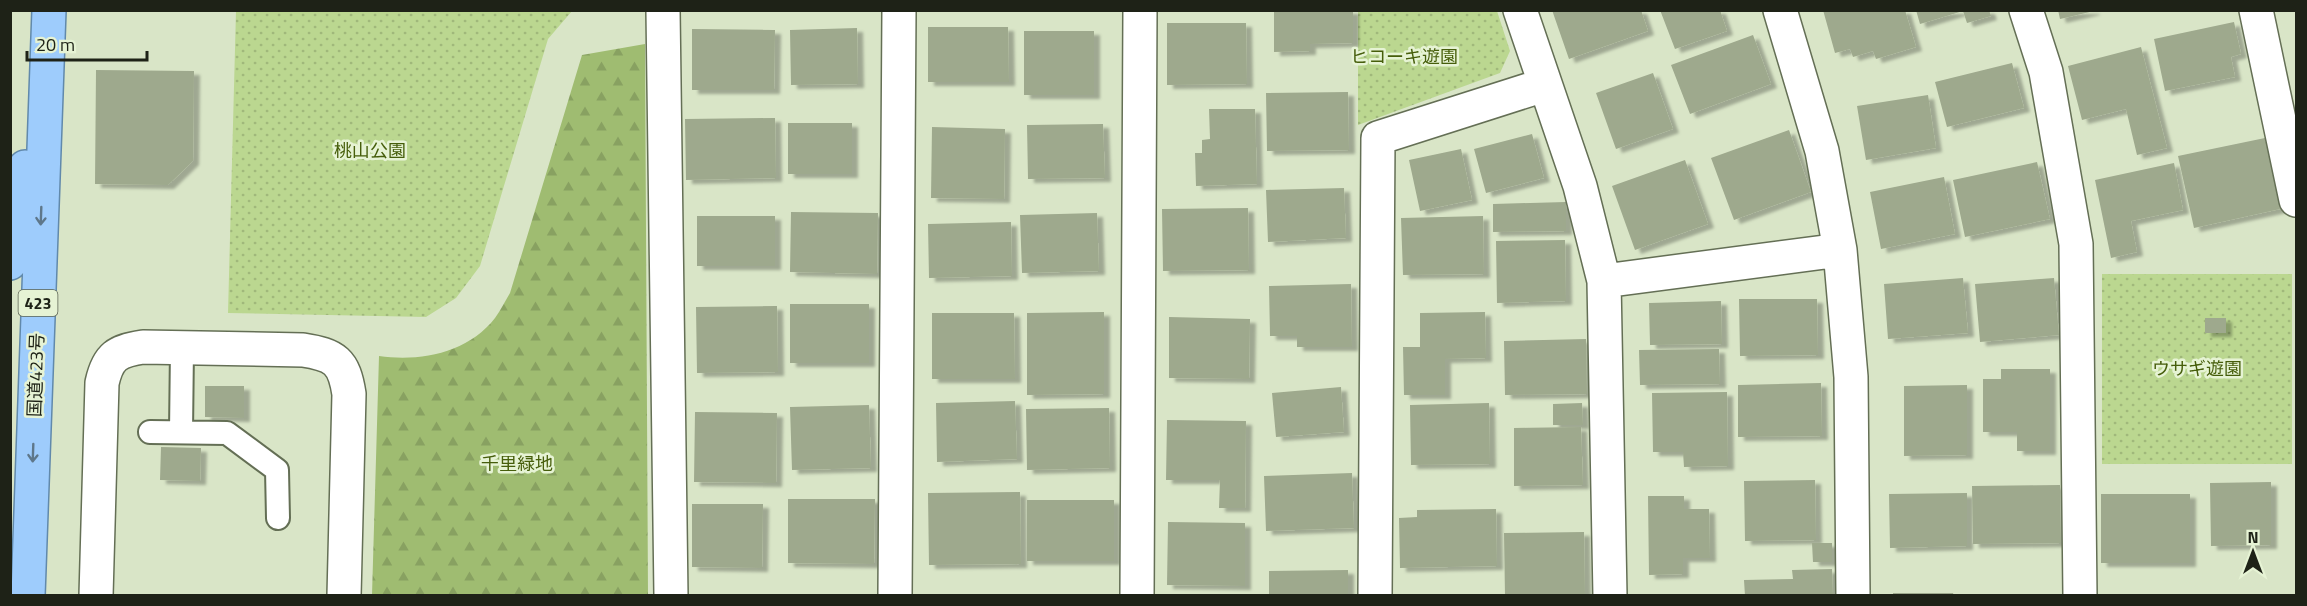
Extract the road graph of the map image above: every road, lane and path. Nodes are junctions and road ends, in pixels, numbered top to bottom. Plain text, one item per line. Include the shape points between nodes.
1 (48, 10) edge
2 (663, 10) edge
3 (899, 10) edge
4 (1140, 10) edge
5 (1520, 10) edge
6 (1780, 10) edge
7 (2026, 10) edge
8 (2256, 10) edge
9 (1544, 85) junction
10 (2296, 200) edge
11 (1840, 250) junction
12 (10, 264) edge
13 (1604, 281) junction
14 (182, 348) junction
15 (150, 432) dead end
16 (181, 432) junction
17 (278, 518) dead end
18 (28, 596) edge
19 (96, 596) edge
20 (344, 596) edge
21 (671, 596) edge
22 (895, 596) edge
23 (1137, 596) edge
24 (1375, 596) edge
25 (1611, 596) edge
26 (1853, 596) edge
27 (2080, 596) edge

1 - 12 highway
1 -> 18 highway, 国道423号 / 423
2 - 21 street
3 - 22 street
4 - 23 street
5 - 9 street
6 - 11 street via 1822,151
7 - 27 street via 2046,72 2076,244
8 - 10 street
9 - 13 street via 1580,186
9 - 24 street via 1378,138
11 - 13 street
11 - 26 street via 1851,377
13 - 25 street
14 - 16 lane
14 - 19 street via 129,349 117,353 104,372
14 - 20 street via 325,353 345,372 350,394
15 - 16 lane
16 - 17 lane via 226,432 277,470

